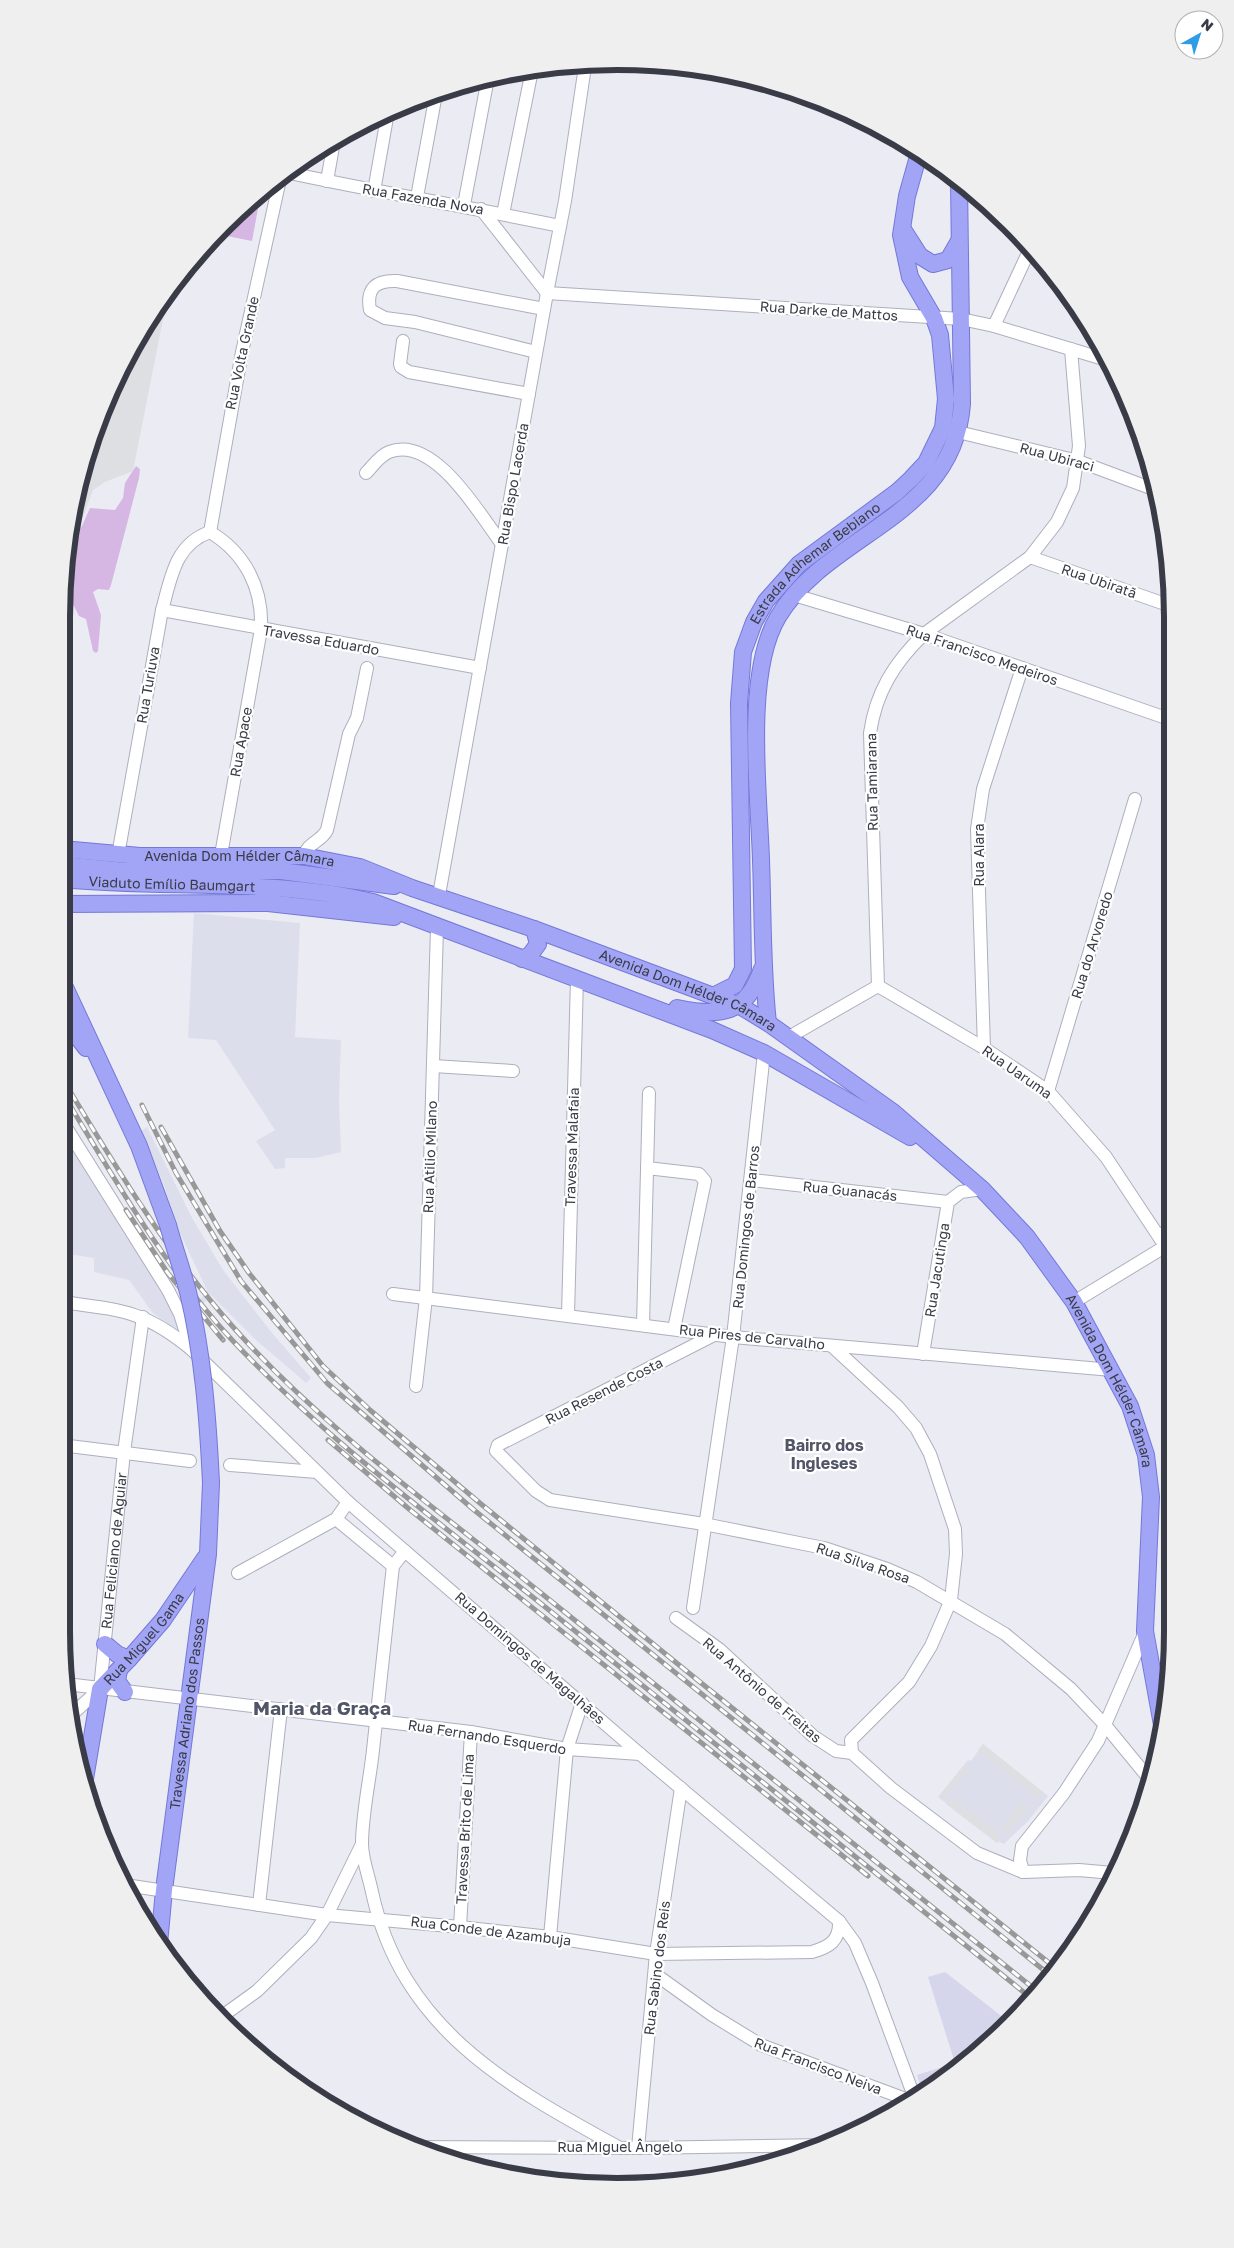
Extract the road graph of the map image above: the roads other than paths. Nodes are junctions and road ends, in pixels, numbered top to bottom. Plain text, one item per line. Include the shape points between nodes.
1 (584, 73) dead end
2 (530, 78) edge
3 (486, 86) edge
4 (435, 102) edge
5 (386, 121) edge
6 (332, 150) edge
7 (917, 160) edge
8 (296, 174) edge
9 (327, 181) junction
10 (278, 188) edge
11 (374, 191) junction
12 (959, 191) edge
13 (417, 198) junction
14 (464, 205) junction
15 (481, 209) junction
16 (503, 214) junction
17 (560, 226) junction
18 (901, 226) junction
19 (961, 236) junction
20 (1027, 255) edge
21 (547, 293) junction
22 (544, 309) junction
23 (934, 318) junction
24 (961, 319) junction
25 (994, 326) junction
26 (403, 341) dead end
27 (1071, 349) junction
28 (536, 352) junction
29 (1096, 353) edge
30 (529, 394) junction
31 (958, 432) junction
32 (1078, 461) junction
33 (366, 473) dead end
34 (1148, 487) edge
35 (210, 532) junction
36 (502, 544) junction
37 (1030, 557) junction
38 (794, 595) junction
39 (1164, 603) edge
40 (162, 610) junction
41 (261, 629) junction
42 (924, 634) junction
43 (367, 668) dead end
44 (480, 668) junction
45 (1022, 668) junction
46 (1164, 717) edge
47 (1135, 799) dead end
48 (70, 850) edge
49 (118, 855) junction
50 (221, 855) junction
51 (304, 856) junction
52 (70, 866) edge
53 (70, 879) edge
54 (282, 879) junction
55 (412, 888) junction
56 (440, 895) junction
57 (70, 905) edge
58 (416, 920) junction
59 (437, 928) junction
60 (534, 929) junction
61 (522, 959) junction
62 (764, 962) junction
63 (577, 978) junction
64 (878, 986) junction
65 (610, 990) junction
66 (715, 995) junction
67 (70, 998) edge
68 (740, 1006) junction
69 (768, 1023) junction
70 (70, 1026) edge
71 (789, 1038) junction
72 (984, 1048) junction
73 (764, 1053) junction
74 (433, 1066) junction
75 (102, 1067) junction
76 (512, 1071) dead end
77 (1048, 1091) junction
78 (649, 1093) dead end
79 (70, 1134) edge
80 (934, 1150) junction
81 (647, 1168) junction
82 (964, 1174) junction
83 (752, 1180) junction
84 (982, 1189) junction
85 (961, 1192) junction
86 (948, 1202) junction
87 (1164, 1242) edge
88 (1164, 1248) edge
89 (393, 1294) dead end
90 (426, 1298) junction
91 (1074, 1302) junction
92 (70, 1303) edge
93 (568, 1315) junction
94 (144, 1317) junction
95 (643, 1325) junction
96 (674, 1329) junction
97 (716, 1334) junction
98 (733, 1336) junction
99 (832, 1346) junction
100 (191, 1350) junction
101 (924, 1354) junction
102 (1112, 1370) junction
103 (416, 1386) dead end
104 (70, 1446) edge
105 (124, 1452) junction
106 (190, 1461) dead end
107 (230, 1466) dead end
108 (316, 1472) junction
109 (536, 1491) joint
110 (348, 1502) junction
111 (336, 1519) junction
112 (704, 1524) junction
113 (405, 1551) junction
114 (208, 1554) junction
115 (393, 1566) junction
116 (238, 1572) dead end
117 (951, 1600) junction
118 (693, 1608) dead end
119 (676, 1618) dead end
120 (1145, 1631) junction
121 (105, 1644) junction
122 (124, 1665) junction
123 (73, 1685) edge
124 (100, 1689) junction
125 (125, 1692) junction
126 (189, 1700) junction
127 (582, 1702) junction
128 (1158, 1705) edge
129 (281, 1709) junction
130 (76, 1710) edge
131 (377, 1721) junction
132 (1105, 1725) junction
133 (471, 1732) junction
134 (813, 1736) junction
135 (852, 1740) junction
136 (567, 1750) junction
137 (852, 1753) junction
138 (640, 1754) junction
139 (87, 1765) edge
140 (1145, 1774) edge
141 (681, 1788) junction
142 (362, 1844) junction
143 (1023, 1872) junction
144 (1108, 1873) edge
145 (133, 1886) edge
146 (164, 1890) junction
147 (259, 1905) junction
148 (327, 1915) junction
149 (378, 1918) junction
150 (839, 1921) junction
151 (460, 1927) junction
152 (160, 1932) edge
153 (550, 1937) junction
154 (656, 1954) junction
155 (655, 1974) junction
156 (226, 2014) edge
157 (912, 2091) edge
158 (902, 2098) edge
159 (802, 2145) edge
160 (436, 2147) edge
161 (620, 2148) junction
162 (638, 2148) junction

1 - 17 street, Rua Bispo Lacerda
2 - 16 street
3 - 14 street
4 - 13 street
5 - 11 street
6 - 9 street
7 - 18 main road, Estrada Adhemar Bebiano
8 - 9 street, Rua Fazenda Nova
9 - 11 street, Rua Fazenda Nova
10 - 35 street, Rua Volta Grande via 242,352
11 - 13 street, Rua Fazenda Nova
12 - 19 main road, Estrada Adhemar Bebiano
13 - 14 street, Rua Fazenda Nova
14 - 15 street, Rua Fazenda Nova
15 - 16 street, Rua Fazenda Nova
15 - 21 street
16 - 17 street, Rua Fazenda Nova
17 - 21 street, Rua Bispo Lacerda
18 - 19 main road via 913,247 933,264 948,260
18 - 23 main road, Estrada Adhemar Bebiano via 910,277
19 - 24 main road, Estrada Adhemar Bebiano
20 - 25 street
21 - 22 street, Rua Bispo Lacerda
21 - 23 street, Rua Darke de Mattos
22 - 28 street, Rua Bispo Lacerda
22 - 28 street via 397,281 384,281 374,286 368,298 370,310 385,318 415,322
23 - 24 street, Rua Darke de Mattos
23 - 66 main road, Estrada Adhemar Bebiano via 940,334 946,419 934,450 926,463 897,492 787,575 766,601 748,636 739,703 743,969 735,984
24 - 25 street, Rua Darke de Mattos
24 - 31 main road, Estrada Adhemar Bebiano via 962,404
25 - 27 street, Rua Darke de Mattos
26 - 30 street via 400,364 409,372
27 - 29 street, Rua Darke de Mattos
27 - 32 street, Rua Tamiarana via 1079,432
28 - 30 street, Rua Bispo Lacerda
30 - 36 street, Rua Bispo Lacerda
31 - 32 street, Rua Ubiraci
31 - 38 main road, Estrada Adhemar Bebiano via 946,463 922,492
32 - 34 street, Rua Ubiraci
32 - 37 street, Rua Tamiarana via 1072,488 1057,522
33 - 36 street via 380,457 390,452 423,455 452,478
35 - 40 street, Rua Turiuva via 198,536 181,555
35 - 41 street, Rua Apace via 235,552 255,581 262,610
36 - 44 street, Rua Bispo Lacerda
37 - 39 street, Rua Ubiratã
37 - 42 street, Rua Tamiarana
38 - 42 street, Rua Francisco Medeiros
38 - 62 main road, Estrada Adhemar Bebiano via 778,617 766,644 757,703
40 - 41 street, Travessa Eduardo
40 - 49 street, Rua Turiuva
41 - 44 street, Travessa Eduardo
41 - 50 street, Rua Apace
42 - 45 street, Rua Francisco Medeiros
42 - 64 street, Rua Tamiarana via 884,682 873,711 870,734
43 - 51 street via 358,718 349,734 327,830 321,838 308,845
44 - 56 street, Rua Bispo Lacerda
45 - 46 street, Rua Francisco Medeiros
45 - 72 street, Rua Aiara via 983,790 977,830
47 - 77 street, Rua do Arvoredo
48 - 49 main road, Avenida Dom Hélder Câmara
49 - 50 main road, Avenida Dom Hélder Câmara
50 - 51 main road, Avenida Dom Hélder Câmara
51 - 55 main road, Avenida Dom Hélder Câmara via 360,867
52 - 54 main road, Viaduto Emílio Baumgart
53 - 54 main road, Viaduto Emílio Baumgart via 148,884
54 - 55 main road, Avenida Dom Hélder Câmara
54 - 58 main road, Avenida Dom Hélder Câmara via 373,902
55 - 56 main road, Avenida Dom Hélder Câmara
56 - 60 main road, Avenida Dom Hélder Câmara
57 - 58 main road, Avenida Dom Hélder Câmara via 268,903
58 - 59 main road, Avenida Dom Hélder Câmara
59 - 61 main road, Avenida Dom Hélder Câmara
59 - 74 street, Rua Atilio Milano
60 - 61 main road via 538,944 530,955
60 - 66 main road, Avenida Dom Hélder Câmara
61 - 63 main road, Avenida Dom Hélder Câmara
62 - 68 main road via 756,987
62 - 69 main road, Estrada Adhemar Bebiano
63 - 65 main road, Avenida Dom Hélder Câmara
63 - 93 street, Travessa Malafaia
64 - 71 street
64 - 72 street, Rua Uaruma
65 - 68 main road via 695,1012 719,1012
65 - 73 main road, Avenida Dom Hélder Câmara
66 - 68 main road, Avenida Dom Hélder Câmara
67 - 75 main road
68 - 69 main road, Avenida Dom Hélder Câmara
69 - 71 main road, Avenida Dom Hélder Câmara
70 - 75 main road
71 - 80 main road, Avenida Dom Hélder Câmara via 893,1112
72 - 77 street, Rua Uaruma
73 - 80 main road, Avenida Dom Hélder Câmara
73 - 83 street, Rua Domingos de Barros
74 - 76 street
74 - 90 street, Rua Atilio Milano
75 - 114 main road, Travessa Adriano dos Passos, bridge via 155,1187 188,1292 204,1382 211,1483
77 - 87 street, Rua Uaruma via 1106,1157
78 - 81 street
79 - 100 street via 168,1290 180,1314
80 - 82 main road, Avenida Dom Hélder Câmara
81 - 95 street
81 - 96 street via 699,1174 705,1181
82 - 84 main road, Avenida Dom Hélder Câmara
82 - 85 street
83 - 86 street, Rua Guanacás
83 - 98 street, Rua Domingos de Barros
84 - 85 street
84 - 91 main road, Avenida Dom Hélder Câmara via 1027,1237
85 - 86 street
86 - 101 street, Rua Jacutinga
88 - 91 street
89 - 90 street, Rua Pires de Carvalho
90 - 93 street, Rua Pires de Carvalho
90 - 103 street, Rua Atilio Milano
91 - 102 main road, Avenida Dom Hélder Câmara
92 - 94 street, Rua Domingos de Magalhães via 122,1310
93 - 95 street, Rua Pires de Carvalho
94 - 100 street, Rua Domingos de Magalhães via 169,1331
94 - 105 street, Rua Feliciano de Aguiar
95 - 96 street, Rua Pires de Carvalho
96 - 97 street, Rua Pires de Carvalho
97 - 98 street, Rua Pires de Carvalho
97 - 109 street, Rua Resende Costa via 498,1445 496,1451
98 - 99 street, Rua Pires de Carvalho
98 - 112 street, Rua Domingos de Barros
99 - 101 street, Rua Pires de Carvalho
99 - 117 street via 898,1407 916,1428 930,1454 955,1530
100 - 108 street, Rua Domingos de Magalhães
101 - 102 street, Rua Pires de Carvalho
102 - 120 main road, Avenida Dom Hélder Câmara via 1140,1431 1149,1476 1151,1517
104 - 105 street
105 - 106 street
105 - 121 street, Rua Feliciano de Aguiar
107 - 108 street
108 - 110 street, Rua Domingos de Magalhães
109 - 112 street, Rua Silva Rosa via 550,1500
110 - 111 street
110 - 113 street, Rua Domingos de Magalhães
111 - 115 street
111 - 116 street
112 - 117 street, Rua Silva Rosa via 824,1548 887,1569
112 - 118 street, Rua Domingos de Barros
113 - 115 street
113 - 127 street, Rua Domingos de Magalhães
114 - 122 main road, Rua Miguel Gama via 182,1594
114 - 126 main road, Travessa Adriano dos Passos
115 - 131 street
117 - 132 street, Rua Silva Rosa via 1005,1634 1071,1689
117 - 135 street via 931,1646 908,1682
119 - 134 street, Rua Antônio de Freitas via 719,1648
120 - 128 main road, Avenida Dom Hélder Câmara
120 - 132 street
121 - 122 main road
121 - 124 street, Rua Feliciano de Aguiar
122 - 124 main road, Rua Miguel Gama
122 - 125 main road via 118,1681
123 - 124 street, Rua Fernando Esquerdo
124 - 125 street, Rua Fernando Esquerdo
124 - 130 street, Rua Miguel Gama
124 - 139 main road, Rua Feliciano de Aguiar
125 - 126 street, Rua Fernando Esquerdo
126 - 129 street, Rua Fernando Esquerdo
126 - 146 main road, Travessa Adriano dos Passos
127 - 136 street
127 - 138 street, Rua Domingos de Magalhães
129 - 131 street, Rua Fernando Esquerdo
129 - 147 street
131 - 133 street, Rua Fernando Esquerdo
131 - 142 street
132 - 140 street, Rua Silva Rosa
132 - 143 street via 1084,1764 1022,1846 1020,1860
133 - 136 street, Rua Fernando Esquerdo
133 - 151 street, Travessa Brito de Lima
134 - 135 street via 835,1743
134 - 137 street, Rua Antônio de Freitas via 836,1751
135 - 137 street
136 - 138 street, Rua Fernando Esquerdo
136 - 153 street
137 - 143 street, Rua Antônio de Freitas via 891,1788 964,1844 986,1858
138 - 141 street, Rua Domingos de Magalhães
141 - 150 street, Rua Domingos de Magalhães
141 - 154 street, Rua Sabino dos Reis
142 - 148 street
142 - 149 street
143 - 144 street
145 - 146 street, Rua Conde de Azambuja
146 - 147 street, Rua Conde de Azambuja
146 - 152 main road, Travessa Adriano dos Passos
147 - 148 street, Rua Conde de Azambuja
148 - 149 street, Rua Conde de Azambuja
148 - 156 street via 293,1958 257,1991
149 - 151 street, Rua Conde de Azambuja
149 - 161 street via 409,1984 446,2032 478,2062 533,2100
150 - 154 street, Rua Conde de Azambuja via 836,1940 812,1952
150 - 157 street, Rua Domingos de Magalhães via 859,1951
151 - 153 street, Rua Conde de Azambuja
153 - 154 street, Rua Conde de Azambuja
154 - 155 street, Rua Sabino dos Reis
155 - 158 street, Rua Francisco Neiva via 761,2045
155 - 162 street, Rua Sabino dos Reis
159 - 162 street, Rua Miguel Ângelo
160 - 161 street, Rua Miguel Ângelo
161 - 162 street, Rua Miguel Ângelo

